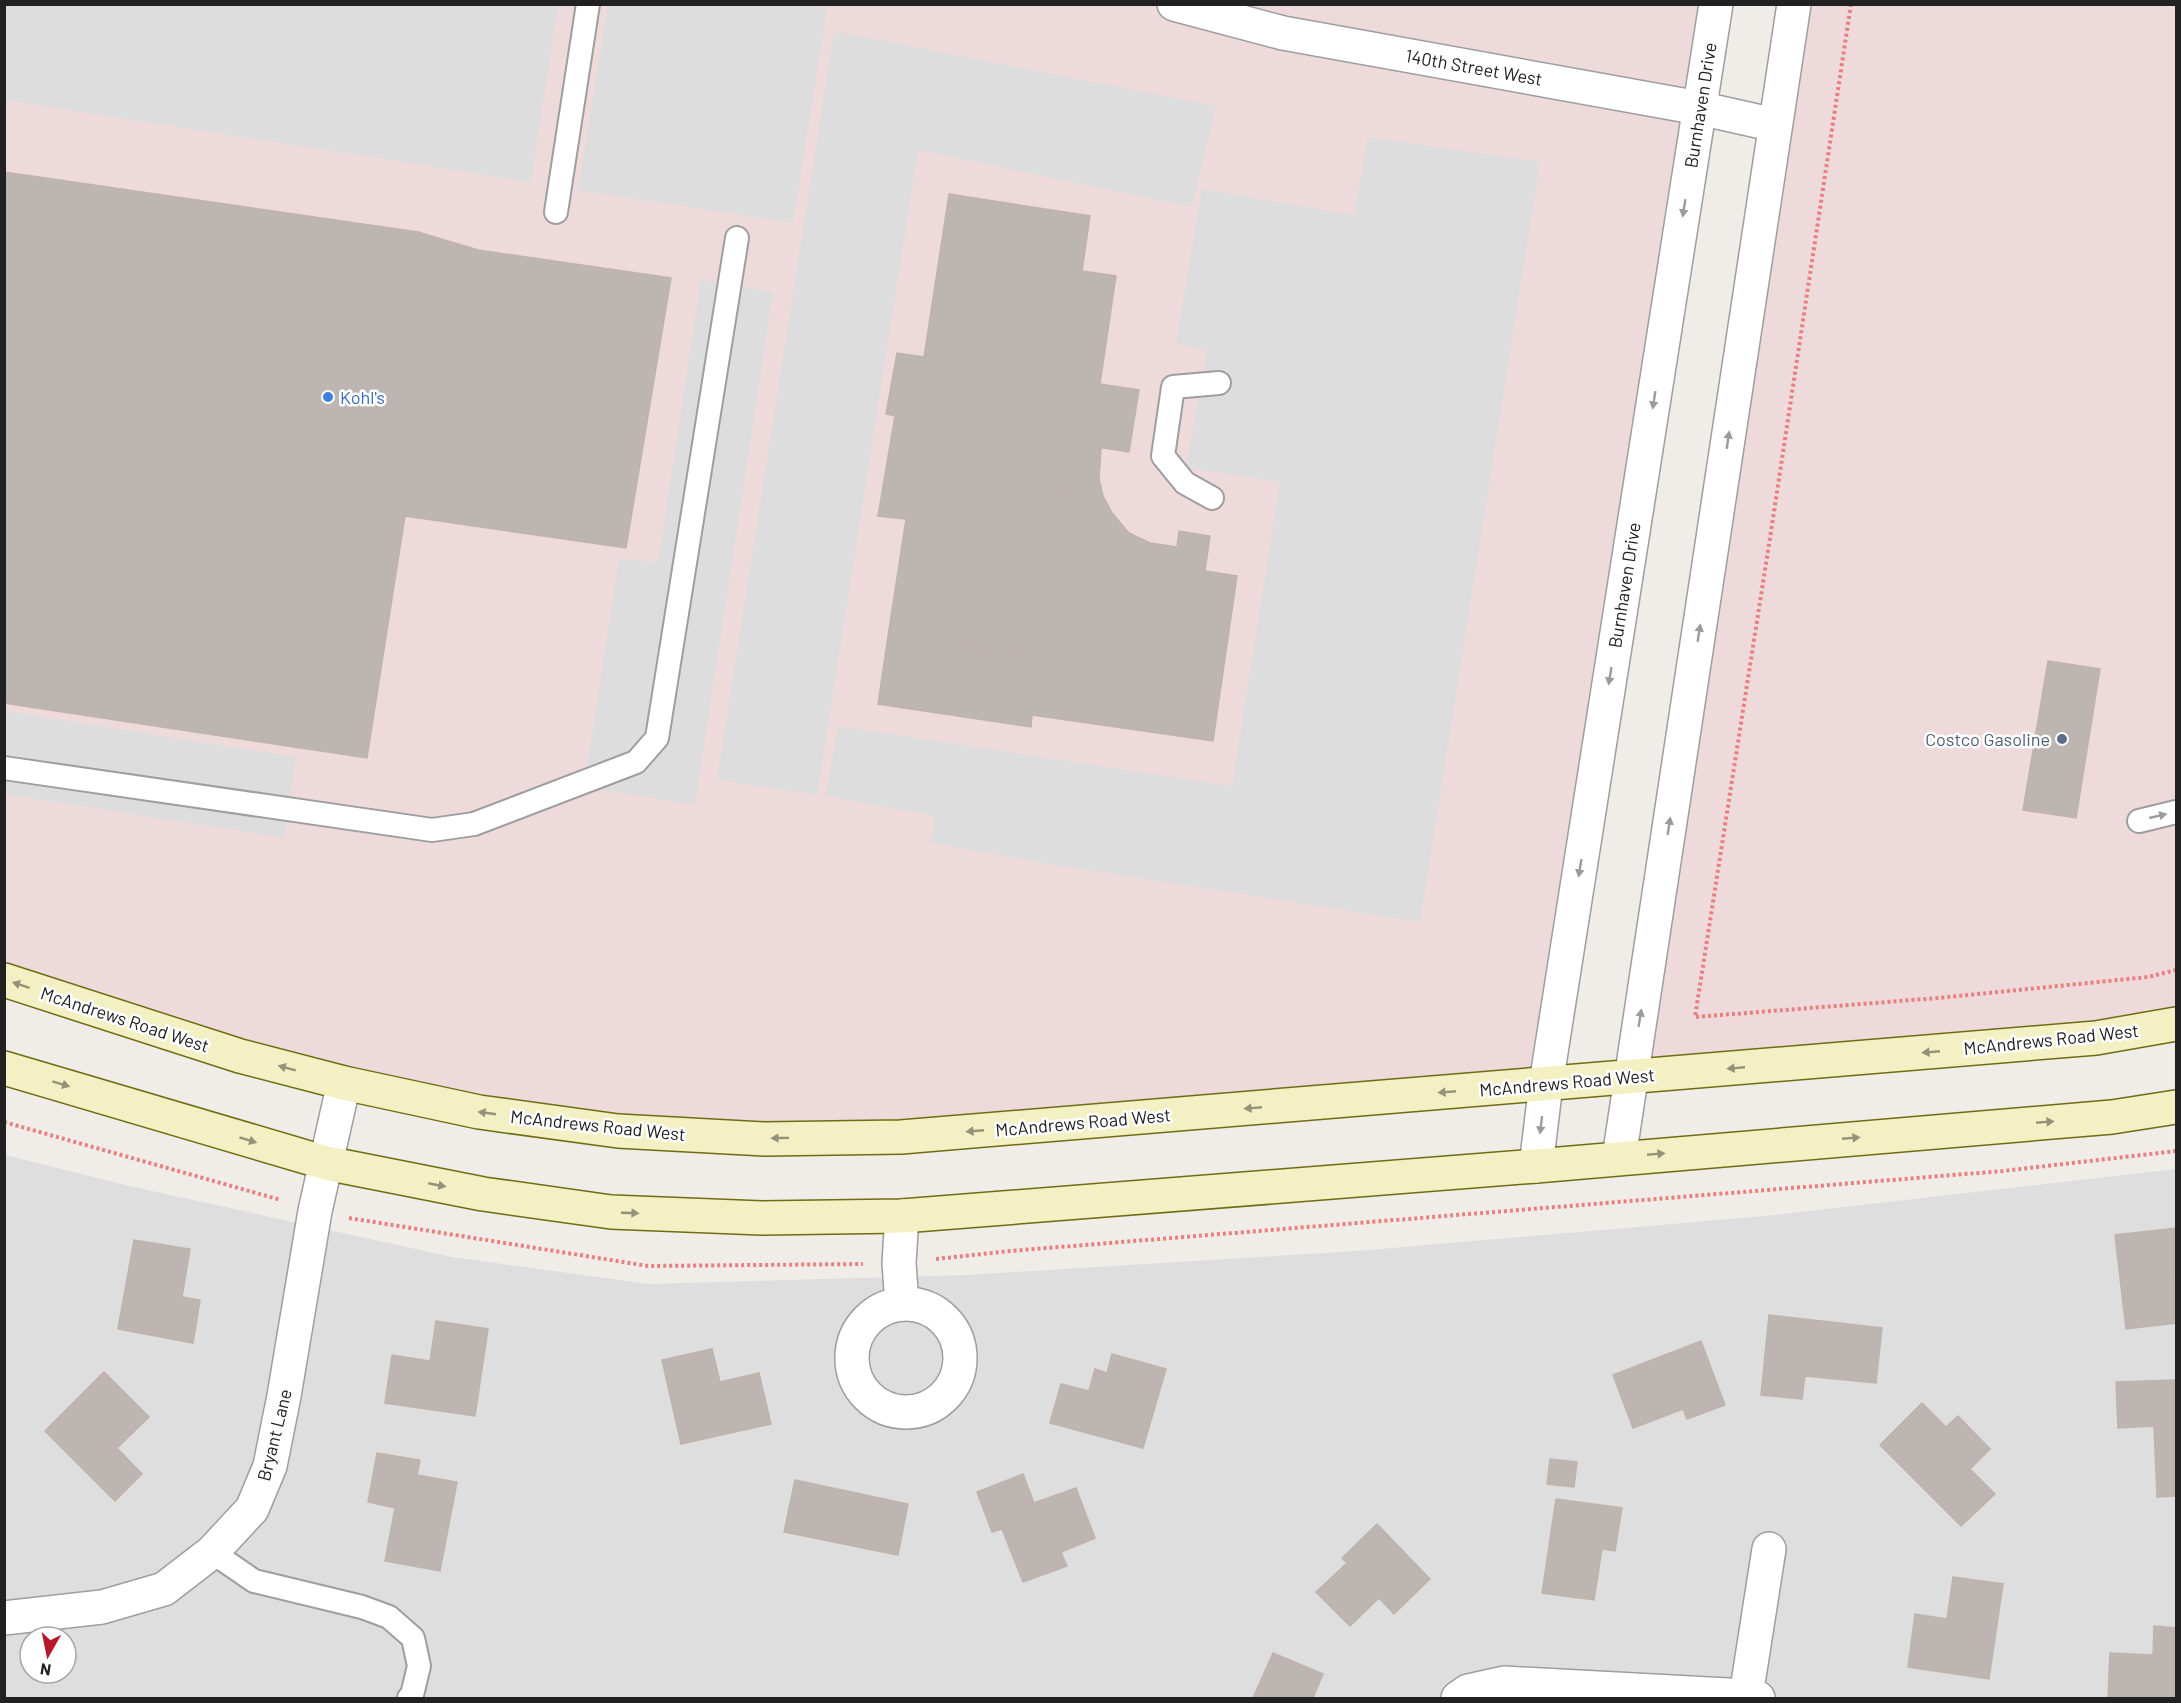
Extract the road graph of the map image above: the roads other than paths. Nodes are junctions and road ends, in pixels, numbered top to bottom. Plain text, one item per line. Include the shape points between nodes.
1 (588, 4) edge
2 (1174, 4) edge
3 (1716, 4) edge
4 (1794, 4) edge
5 (1700, 108) junction
6 (1775, 125) junction
7 (556, 212) dead end
8 (737, 238) dead end
9 (1219, 383) dead end
10 (1212, 498) dead end
11 (4, 768) edge
12 (2176, 812) edge
13 (2139, 821) dead end
14 (4, 980) edge
15 (2176, 1024) edge
16 (4, 1068) edge
17 (1631, 1076) junction
18 (344, 1083) junction
19 (1546, 1084) junction
20 (2176, 1107) edge
21 (1619, 1158) junction
22 (326, 1163) junction
23 (1536, 1166) junction
24 (902, 1216) junction
25 (902, 1304) dead end
26 (1769, 1549) dead end
27 (212, 1552) junction
28 (4, 1618) edge
29 (1752, 1697) edge
30 (409, 1698) edge
31 (1458, 1698) edge

1 - 7 lane
2 - 5 street, 140th Street West via 1283,33
3 - 5 street, Burnhaven Drive
4 - 6 street
5 - 6 street, 140th Street West
5 -> 19 street, Burnhaven Drive
17 -> 6 street
8 - 11 lane via 657,738 636,762 474,824 432,830
9 - 10 lane via 1173,387 1163,456 1185,483
13 -> 12 lane
18 -> 14 main road, McAndrews Road West via 240,1056
15 -> 17 main road, McAndrews Road West via 2096,1038
16 -> 22 main road
17 - 19 main road, McAndrews Road West
17 - 21 street
19 -> 18 main road, McAndrews Road West via 901,1137 765,1139 618,1131 479,1112
18 - 22 street, Bryant Lane
19 -> 23 street, Burnhaven Drive
21 -> 20 main road via 2112,1117
21 - 23 main road
22 -> 24 main road via 483,1194 611,1212 762,1218
22 - 27 street, Bryant Lane via 270,1466 252,1509
23 - 24 main road
24 - 25 street
26 - 29 street
27 - 28 street, Bryant Lane via 164,1589 102,1607
27 - 30 lane via 254,1581 362,1606 389,1617 413,1638 419,1666
29 - 31 street via 1504,1683 1468,1691

